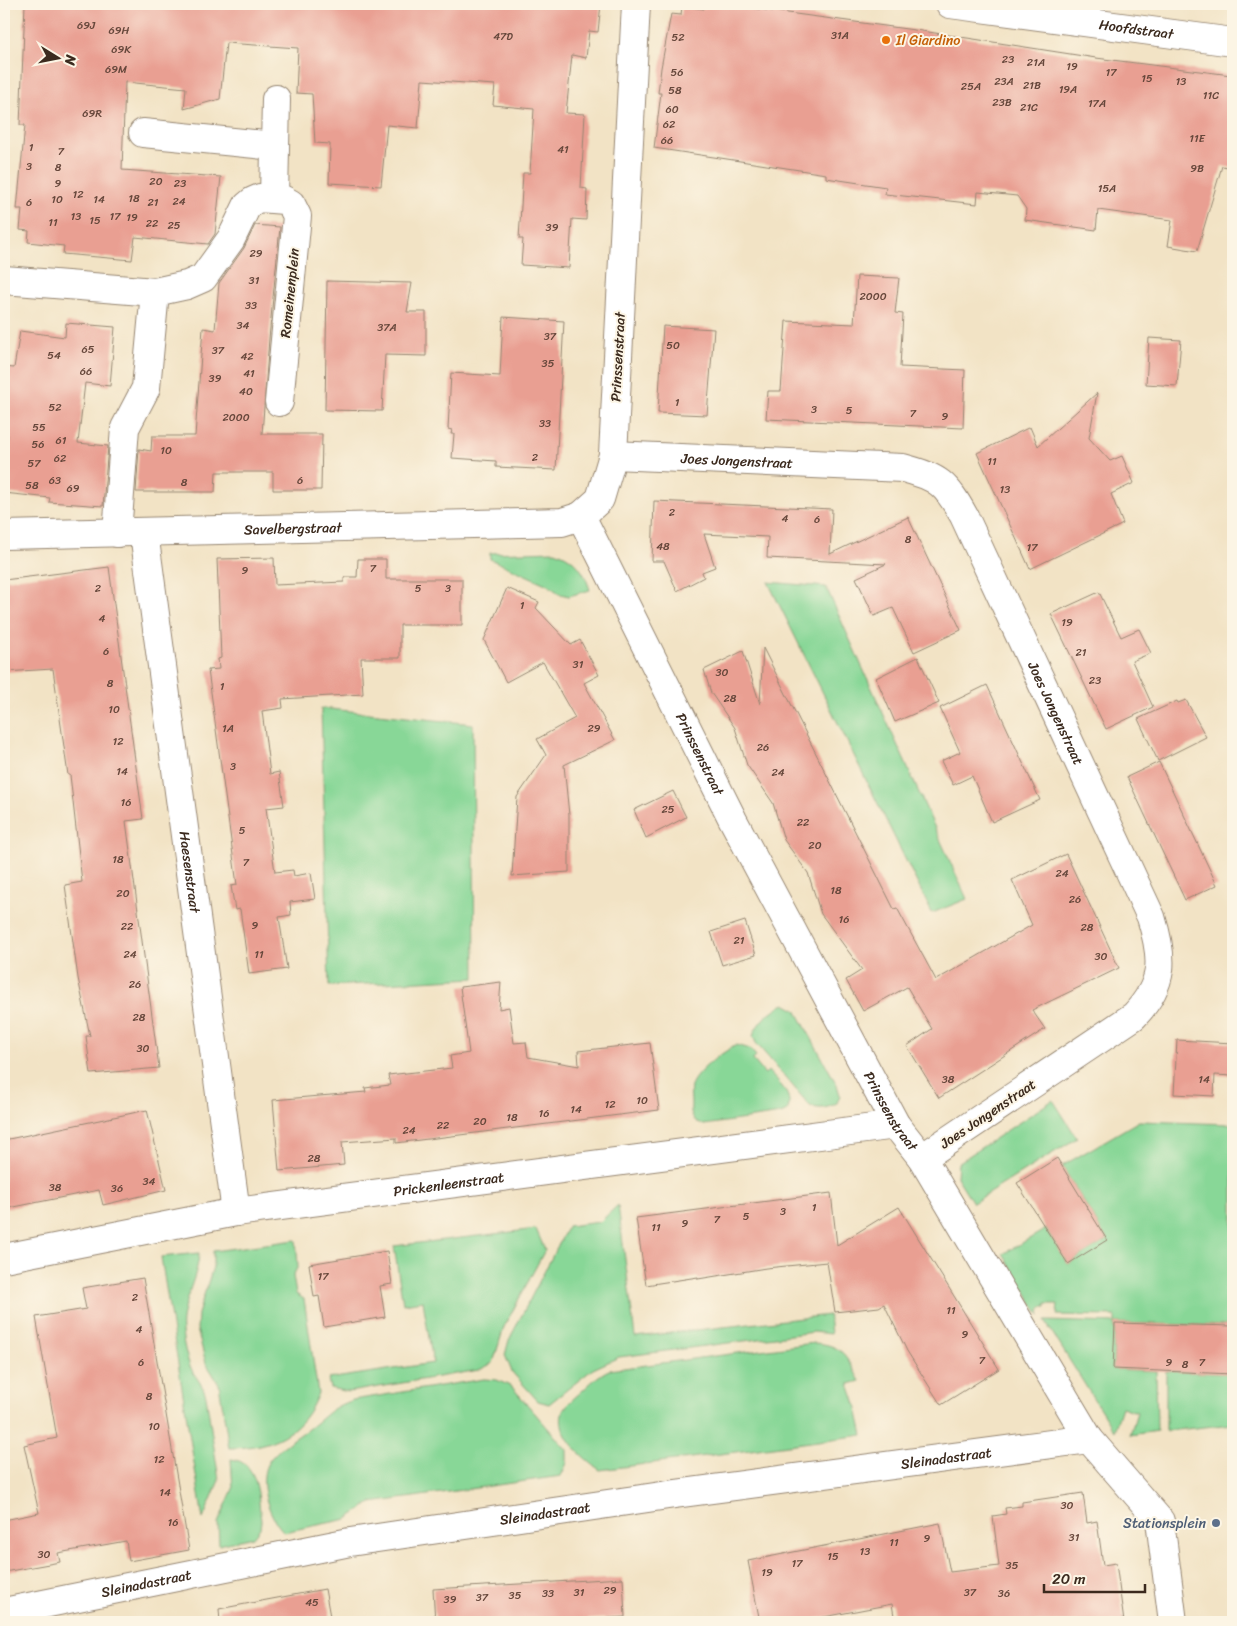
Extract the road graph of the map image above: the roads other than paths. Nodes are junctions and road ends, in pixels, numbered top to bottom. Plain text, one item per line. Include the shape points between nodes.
1 (636, 4) edge
2 (950, 4) edge
3 (1233, 42) edge
4 (276, 99) dead end
5 (143, 133) dead end
6 (275, 146) junction
7 (274, 198) junction
8 (4, 280) edge
9 (155, 292) junction
10 (279, 402) dead end
11 (613, 455) junction
12 (581, 516) junction
13 (117, 534) junction
14 (144, 534) junction
15 (4, 535) edge
16 (896, 1125) junction
17 (922, 1158) junction
18 (236, 1212) junction
19 (4, 1258) edge
20 (1089, 1439) junction
21 (4, 1612) edge
22 (1173, 1622) edge

1 - 11 street, Prinssenstraat
2 - 3 street, Hoofdstraat
4 - 6 street
5 - 6 street
6 - 7 street
7 - 9 street via 260,198 247,206 231,239 202,278
7 - 10 street, Romeinenplein via 291,204 297,216
8 - 9 street
9 - 13 street via 146,388 125,428
11 - 12 street, Prinssenstraat via 600,499
11 - 17 street, Joes Jongenstraat via 903,468 933,477 950,491 1150,917 1160,946 1160,969 1148,1001 1134,1016
12 - 14 street, Savelbergstraat via 562,522
12 - 16 street, Prinssenstraat via 733,820
13 - 14 street, Savelbergstraat
13 - 15 street, Savelbergstraat
14 - 18 street, Haesenstraat
16 - 17 street, Prinssenstraat
16 - 18 street, Prickenleenstraat
17 - 20 street, Prinssenstraat
18 - 19 street, Prickenleenstraat
20 - 21 street, Sleinadastraat via 704,1490 350,1542
20 - 22 street via 1160,1521

